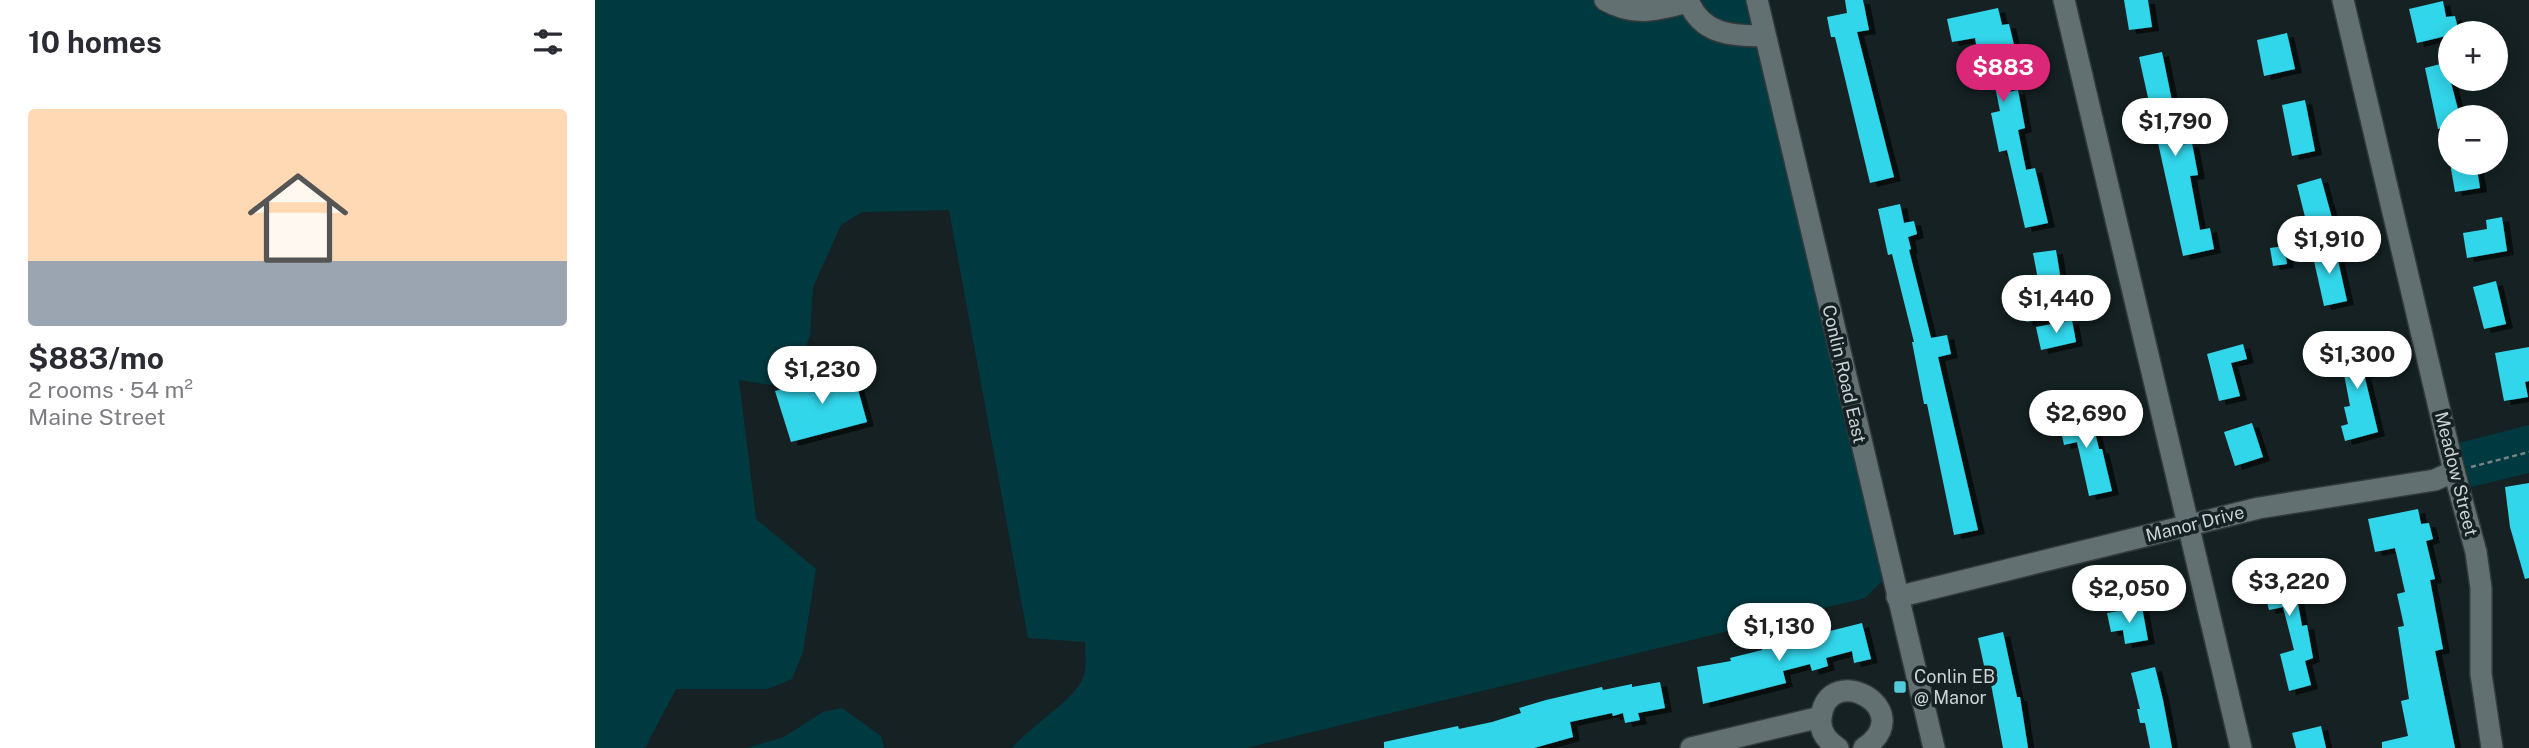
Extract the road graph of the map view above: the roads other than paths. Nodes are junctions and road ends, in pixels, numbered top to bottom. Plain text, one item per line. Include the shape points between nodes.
1 (1605, 0) edge
2 (1756, 0) edge
3 (2064, 0) edge
4 (2343, 0) edge
5 (1688, 1) edge
6 (1765, 36) junction
7 (2454, 471) junction
8 (2188, 526) junction
9 (1897, 597) junction
10 (1821, 718) junction
11 (1691, 748) edge
12 (1838, 748) edge
13 (1864, 748) edge
14 (1934, 748) edge
15 (2241, 748) edge
16 (2492, 748) edge

1 - 5 street via 1631,11
2 - 6 street, Conlin Road East
3 - 8 street
4 - 7 street, Meadow Street
5 - 6 street via 1697,18 1719,33
6 - 9 street, Conlin Road East
7 - 8 street, Manor Drive via 2435,480 2259,508
7 - 16 street, Meadow Street via 2476,552 2481,674
8 - 9 street, Manor Drive
8 - 15 street
9 - 14 street, Conlin Road East
10 - 11 street
10 - 12 street via 1824,736
10 - 13 street via 1836,694 1856,690 1865,694 1881,717 1878,735

